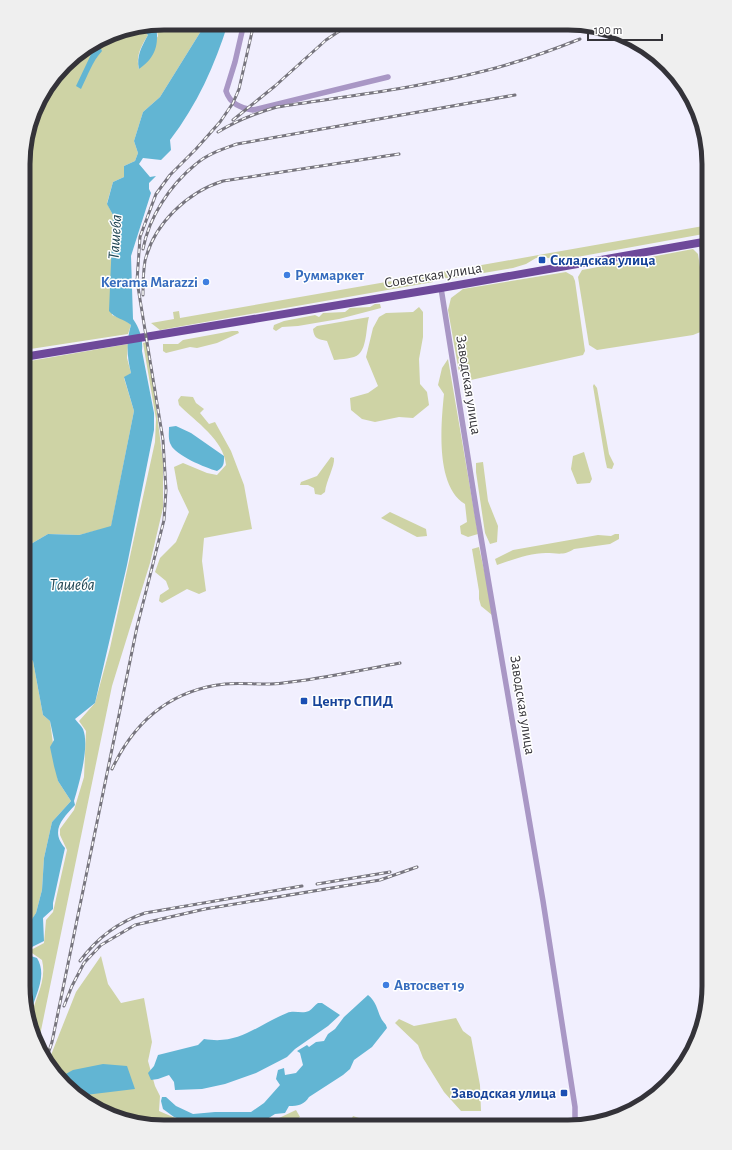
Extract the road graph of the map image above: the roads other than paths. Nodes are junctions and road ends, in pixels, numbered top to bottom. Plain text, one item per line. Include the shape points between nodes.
1 (242, 30) edge
2 (388, 77) dead end
3 (702, 243) edge
4 (441, 288) junction
5 (30, 356) edge
6 (575, 1120) edge

1 - 2 street via 226,92 233,103 245,109 253,110
3 - 4 main road, Советская улица
4 - 5 main road, Советская улица
4 - 6 street, Заводская улица via 548,930

